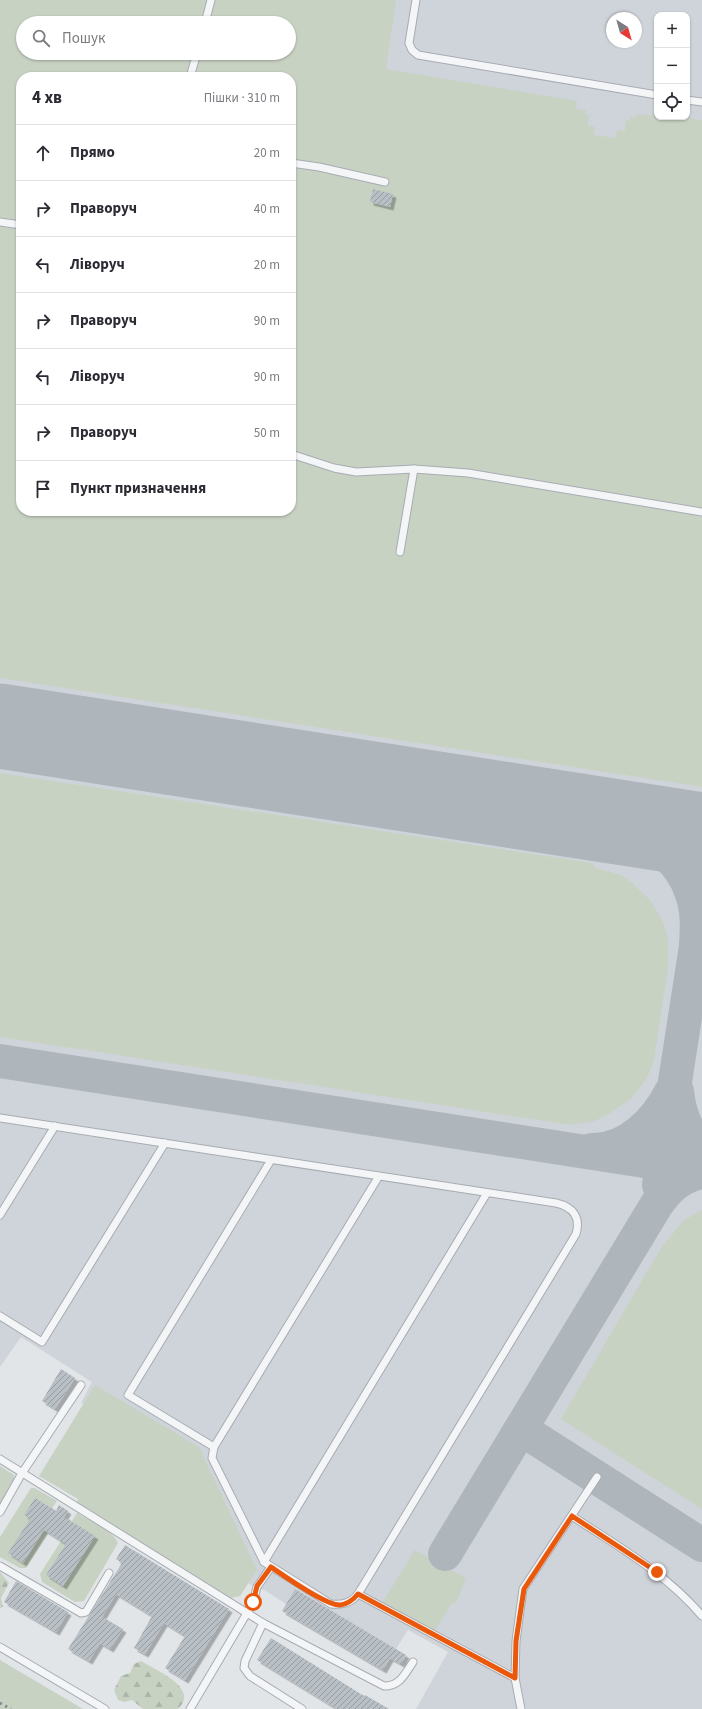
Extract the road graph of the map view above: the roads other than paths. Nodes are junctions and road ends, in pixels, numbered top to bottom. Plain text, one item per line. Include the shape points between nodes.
1 (212, 0) edge
2 (416, 0) edge
3 (207, 16) edge
4 (195, 60) edge
5 (191, 72) edge
6 (654, 94) edge
7 (690, 100) edge
8 (702, 102) edge
9 (296, 164) edge
10 (385, 182) dead end
11 (0, 222) edge
12 (16, 224) edge
13 (296, 456) edge
14 (414, 468) junction
15 (702, 512) edge
16 (400, 552) dead end
17 (0, 1118) edge
18 (55, 1126) junction
19 (165, 1143) junction
20 (271, 1160) junction
21 (379, 1176) junction
22 (487, 1193) junction
23 (0, 1215) edge
24 (0, 1316) edge
25 (81, 1385) dead end
26 (214, 1447) junction
27 (0, 1459) edge
28 (22, 1473) junction
29 (597, 1477) dead end
30 (0, 1512) edge
31 (572, 1516) junction
32 (264, 1562) junction
33 (0, 1566) edge
34 (271, 1567) junction
35 (109, 1573) dead end
36 (358, 1594) junction
37 (247, 1613) junction
38 (702, 1616) edge
39 (263, 1622) junction
40 (0, 1647) edge
41 (413, 1662) dead end
42 (515, 1678) junction
43 (105, 1709) edge
44 (190, 1709) edge
45 (302, 1709) edge
46 (521, 1709) edge

1 - 3 lane
2 - 6 lane via 409,43 418,55
4 - 5 lane
7 - 8 lane
9 - 10 lane
11 - 12 lane
13 - 14 lane via 356,472
14 - 15 lane via 468,473
14 - 16 lane
17 - 18 lane
18 - 19 lane
18 - 23 lane
19 - 20 lane
19 - 24 lane via 42,1342
20 - 21 lane
20 - 26 lane via 128,1395
21 - 22 lane
21 - 26 lane
22 - 32 lane
22 - 36 lane via 566,1206 578,1221 576,1234
25 - 28 lane
26 - 32 lane via 212,1458
27 - 28 lane
28 - 30 lane
28 - 37 lane
29 - 31 lane
31 - 38 lane via 657,1572 687,1598
31 - 42 lane via 524,1589 516,1641
32 - 34 lane
33 - 35 lane via 81,1613 86,1612
34 - 36 lane via 331,1604 346,1604
34 - 37 lane via 257,1586
36 - 42 lane
37 - 39 lane
37 - 44 lane
39 - 41 lane via 384,1686 399,1683
39 - 45 lane via 244,1668 250,1676
40 - 43 lane
42 - 46 lane

